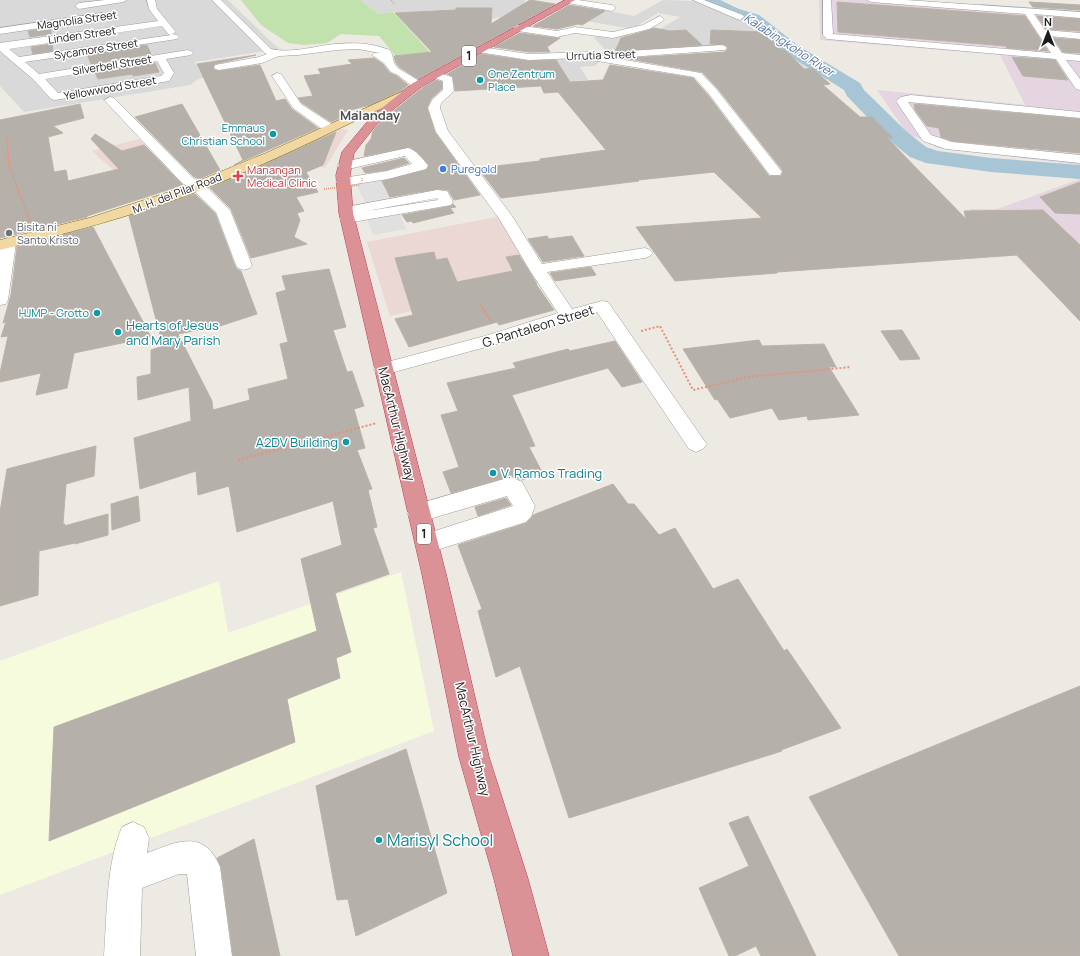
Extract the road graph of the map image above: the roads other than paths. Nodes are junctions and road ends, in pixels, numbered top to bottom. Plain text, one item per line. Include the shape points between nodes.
1 (123, 0) edge
2 (150, 0) edge
3 (216, 0) edge
4 (569, 0) edge
5 (698, 0) edge
6 (827, 0) edge
7 (871, 0) edge
8 (587, 2) edge
9 (69, 7) dead end
10 (612, 8) dead end
11 (1028, 12) junction
12 (115, 15) dead end
13 (1080, 15) edge
14 (740, 17) dead end
15 (660, 18) dead end
16 (163, 23) junction
17 (518, 28) junction
18 (0, 30) edge
19 (1043, 33) junction
20 (1080, 36) edge
21 (174, 37) junction
22 (0, 46) edge
23 (722, 48) dead end
24 (480, 50) junction
25 (277, 53) junction
26 (576, 55) junction
27 (1059, 57) junction
28 (160, 58) junction
29 (1080, 58) edge
30 (18, 60) junction
31 (219, 67) dead end
32 (436, 75) junction
33 (277, 76) dead end
34 (37, 77) junction
35 (1080, 85) edge
36 (412, 89) junction
37 (110, 100) dead end
38 (1080, 115) edge
39 (376, 118) junction
40 (346, 120) junction
41 (329, 128) junction
42 (1080, 159) edge
43 (775, 172) dead end
44 (408, 184) dead end
45 (197, 186) junction
46 (349, 189) junction
47 (4, 244) edge
48 (646, 253) dead end
49 (244, 265) dead end
50 (537, 269) junction
51 (0, 300) edge
52 (568, 315) junction
53 (383, 369) junction
54 (696, 444) dead end
55 (419, 512) junction
56 (427, 544) junction
57 (133, 838) dead end
58 (128, 877) junction
59 (122, 956) edge
60 (214, 956) edge
61 (531, 956) edge

1 - 9 street
2 - 16 street via 150,10
3 - 25 street via 268,51
4 - 8 street
4 - 17 highway, 1
5 - 14 street
6 - 27 street via 830,37
7 - 11 street
8 - 10 street
11 - 13 street
11 - 19 street
12 - 18 street, Magnolia Street
15 - 17 street via 646,27 613,35 575,30 558,34
16 - 21 street
16 - 22 street, Linden Street
17 - 24 highway, 1
19 - 20 street
19 - 27 street
21 - 28 street, Silverbell Street via 188,53
21 - 30 street, Sycamore Street
22 - 30 street
23 - 26 street, Urrutia Street
24 - 26 street, Urrutia Street via 529,57
24 - 32 highway, 1
25 - 31 street via 262,60
25 - 36 street via 350,46 367,47 392,66 394,76
26 - 43 street via 697,75
27 - 29 street
27 - 35 street
28 - 34 street, Silverbell Street
28 - 34 street, Yellowwood Street via 169,73 165,78 55,97
30 - 34 street
32 - 36 highway, 1
32 - 50 street via 448,79 449,91 436,102 434,108 442,132 507,219
33 - 41 street via 297,106
36 - 39 highway, 1
36 - 40 main road, M. H. del Pilar Road
37 - 45 street via 187,180
38 - 42 street via 911,98 902,101 927,138 937,143
39 - 40 main road, M. H. del Pilar Road
39 - 46 highway, 1 via 348,152
40 - 41 main road, M. H. del Pilar Road
41 - 45 main road, M. H. del Pilar Road
44 - 46 street
45 - 47 main road, M. H. del Pilar Road via 129,211
45 - 49 street via 223,210
46 - 46 street via 388,175 421,166 408,152
46 - 46 street via 444,203 446,202 442,194
46 - 53 highway, MacArthur Highway / 1
47 - 51 street
48 - 50 street
50 - 52 street
52 - 53 street, G. Pantaleon Street via 492,340
52 - 54 street, G. Pantaleon Street via 602,306
53 - 55 highway, MacArthur Highway / 1
55 - 56 highway, MacArthur Highway / 1
55 - 56 street via 511,486 524,506 518,515
56 - 61 highway, MacArthur Highway / 1 via 474,757
57 - 58 street
58 - 59 street via 125,890
58 - 60 street via 179,858 194,858 203,867

